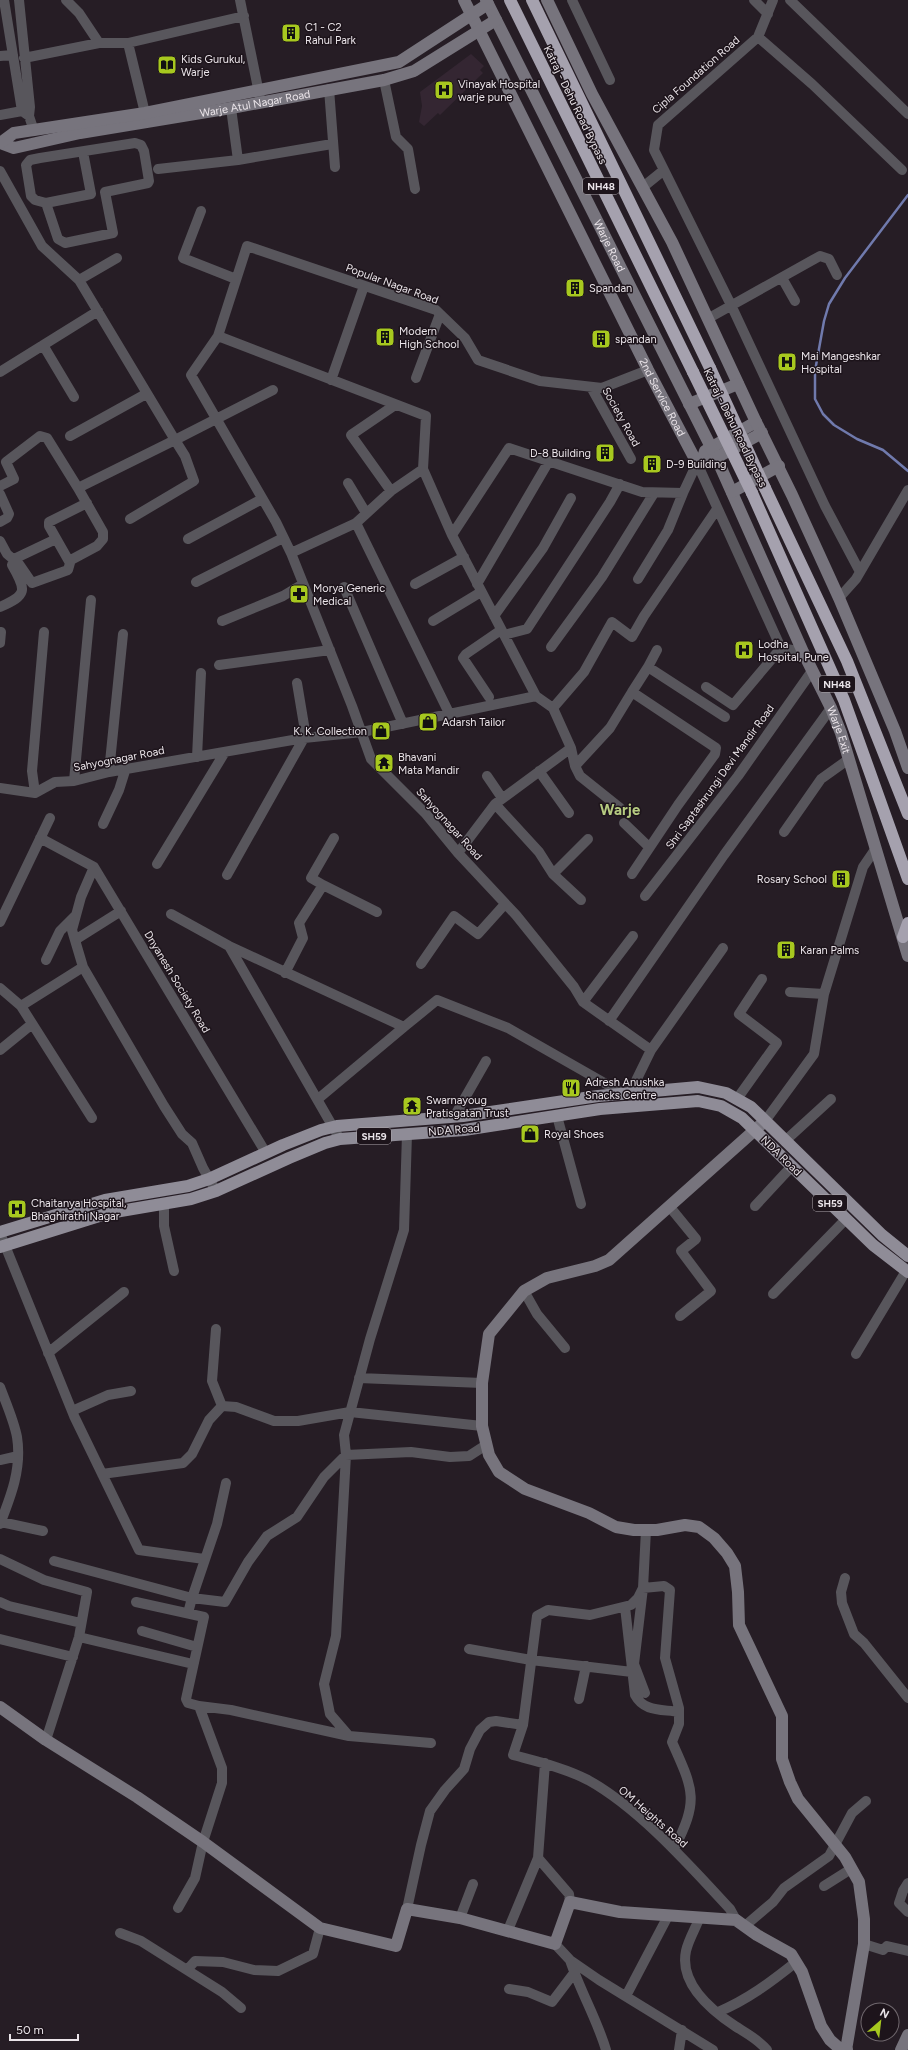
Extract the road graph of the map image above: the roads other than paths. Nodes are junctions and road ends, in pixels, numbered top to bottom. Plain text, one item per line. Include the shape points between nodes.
1 (4, 0) edge
2 (19, 0) edge
3 (66, 0) edge
4 (240, 0) edge
5 (464, 0) edge
6 (510, 0) edge
7 (532, 0) edge
8 (547, 0) edge
9 (572, 0) edge
10 (754, 0) edge
11 (773, 0) edge
12 (790, 0) edge
13 (487, 2) edge
14 (768, 14) junction
15 (472, 15) junction
16 (244, 16) junction
17 (496, 20) junction
18 (479, 29) junction
19 (758, 37) junction
20 (128, 42) junction
21 (99, 43) junction
22 (13, 55) junction
23 (0, 56) edge
24 (24, 58) junction
25 (399, 62) junction
26 (404, 74) junction
27 (384, 80) junction
28 (610, 80) dead end
29 (329, 89) junction
30 (259, 97) junction
31 (231, 108) junction
32 (25, 113) junction
33 (145, 113) junction
34 (908, 114) edge
35 (0, 115) edge
36 (34, 131) junction
37 (14, 134) junction
38 (0, 143) edge
39 (332, 144) junction
40 (14, 148) junction
41 (83, 152) junction
42 (238, 160) junction
43 (335, 167) dead end
44 (158, 169) dead end
45 (664, 170) junction
46 (902, 170) dead end
47 (0, 171) edge
48 (643, 187) junction
49 (416, 189) dead end
50 (46, 203) junction
51 (202, 211) dead end
52 (117, 258) dead end
53 (838, 275) dead end
54 (782, 278) junction
55 (236, 279) junction
56 (79, 280) junction
57 (364, 286) junction
58 (796, 301) dead end
59 (732, 307) junction
60 (98, 311) junction
61 (440, 314) junction
62 (709, 318) junction
63 (218, 336) junction
64 (43, 345) junction
65 (648, 370) junction
66 (0, 372) edge
67 (416, 378) dead end
68 (332, 380) junction
69 (738, 384) junction
70 (590, 387) junction
71 (273, 390) dead end
72 (146, 394) junction
73 (74, 397) dead end
74 (689, 404) junction
75 (396, 405) junction
76 (215, 418) junction
77 (756, 422) junction
78 (762, 433) junction
79 (70, 436) dead end
80 (175, 440) junction
81 (711, 448) junction
82 (631, 459) dead end
83 (717, 459) junction
84 (700, 460) junction
85 (549, 462) junction
86 (779, 466) junction
87 (423, 469) junction
88 (348, 482) dead end
89 (620, 484) junction
90 (0, 486) edge
91 (78, 488) junction
92 (908, 490) edge
93 (391, 491) junction
94 (732, 492) junction
95 (654, 493) junction
96 (683, 493) junction
97 (0, 494) edge
98 (571, 498) dead end
99 (262, 499) junction
100 (87, 503) junction
101 (717, 509) junction
102 (366, 512) junction
103 (130, 519) dead end
104 (0, 522) edge
105 (356, 523) junction
106 (452, 535) junction
107 (283, 538) junction
108 (56, 539) junction
109 (188, 539) dead end
110 (0, 541) edge
111 (291, 553) junction
112 (464, 557) junction
113 (14, 559) junction
114 (69, 561) junction
115 (860, 572) junction
116 (638, 579) dead end
117 (196, 582) dead end
118 (303, 584) junction
119 (414, 584) dead end
120 (344, 587) dead end
121 (479, 588) junction
122 (839, 598) junction
123 (91, 600) dead end
124 (0, 607) edge
125 (494, 616) junction
126 (222, 621) dead end
127 (433, 621) dead end
128 (1, 632) dead end
129 (44, 632) dead end
130 (502, 633) junction
131 (123, 634) dead end
132 (0, 643) edge
133 (550, 647) dead end
134 (781, 648) junction
135 (330, 650) junction
136 (657, 650) dead end
137 (803, 652) junction
138 (219, 665) dead end
139 (648, 667) junction
140 (812, 671) junction
141 (201, 673) dead end
142 (297, 683) dead end
143 (706, 687) dead end
144 (632, 692) junction
145 (536, 696) junction
146 (489, 698) dead end
147 (553, 708) junction
148 (831, 708) junction
149 (450, 715) junction
150 (725, 717) dead end
151 (403, 724) junction
152 (362, 732) junction
153 (305, 738) junction
154 (571, 748) junction
155 (225, 752) junction
156 (197, 757) junction
157 (849, 759) junction
158 (575, 766) junction
159 (908, 768) edge
160 (125, 771) junction
161 (539, 771) junction
162 (108, 772) junction
163 (487, 776) dead end
164 (74, 781) junction
165 (0, 788) edge
166 (35, 793) junction
167 (499, 801) junction
168 (620, 808) dead end
169 (569, 813) dead end
170 (908, 814) edge
171 (50, 818) dead end
172 (624, 823) dead end
173 (103, 824) dead end
174 (784, 832) dead end
175 (40, 838) junction
176 (334, 838) dead end
177 (588, 839) dead end
178 (649, 847) junction
179 (876, 848) junction
180 (458, 853) junction
181 (157, 864) dead end
182 (94, 867) junction
183 (553, 874) junction
184 (632, 874) dead end
185 (227, 875) dead end
186 (908, 879) edge
187 (323, 885) junction
188 (645, 896) dead end
189 (581, 900) dead end
190 (505, 904) junction
191 (121, 911) junction
192 (377, 912) dead end
193 (76, 914) junction
194 (171, 914) dead end
195 (0, 922) edge
196 (908, 922) edge
197 (633, 936) dead end
198 (903, 937) junction
199 (75, 940) junction
200 (229, 946) junction
201 (723, 948) dead end
202 (908, 956) edge
203 (46, 960) dead end
204 (421, 964) dead end
205 (83, 967) junction
206 (286, 972) junction
207 (762, 979) dead end
208 (0, 988) edge
209 (790, 992) dead end
210 (824, 994) junction
211 (583, 1002) junction
212 (21, 1006) junction
213 (609, 1021) junction
214 (32, 1024) junction
215 (404, 1027) junction
216 (0, 1050) edge
217 (651, 1050) junction
218 (486, 1061) dead end
219 (626, 1093) junction
220 (318, 1099) junction
221 (737, 1099) junction
222 (831, 1099) dead end
223 (629, 1107) junction
224 (557, 1116) junction
225 (454, 1117) junction
226 (92, 1118) dead end
227 (765, 1121) junction
228 (334, 1127) junction
229 (755, 1130) junction
230 (407, 1134) junction
231 (340, 1139) junction
232 (785, 1141) junction
233 (266, 1153) junction
234 (792, 1166) junction
235 (209, 1179) junction
236 (216, 1191) junction
237 (164, 1204) junction
238 (580, 1204) dead end
239 (669, 1206) junction
240 (755, 1206) dead end
241 (846, 1219) junction
242 (0, 1233) edge
243 (2, 1246) edge
244 (908, 1256) edge
245 (174, 1271) dead end
246 (907, 1272) edge
247 (524, 1291) junction
248 (124, 1292) dead end
249 (773, 1294) dead end
250 (680, 1316) dead end
251 (216, 1329) dead end
252 (565, 1348) dead end
253 (48, 1353) junction
254 (856, 1354) dead end
255 (359, 1378) junction
256 (482, 1383) junction
257 (0, 1387) edge
258 (131, 1391) dead end
259 (222, 1406) junction
260 (72, 1411) junction
261 (350, 1412) junction
262 (482, 1426) junction
263 (486, 1445) junction
264 (346, 1455) junction
265 (18, 1456) junction
266 (0, 1460) edge
267 (102, 1474) junction
268 (226, 1483) dead end
269 (0, 1523) edge
270 (646, 1530) junction
271 (44, 1531) dead end
272 (0, 1559) edge
273 (204, 1559) junction
274 (54, 1561) dead end
275 (845, 1578) dead end
276 (643, 1588) junction
277 (192, 1598) junction
278 (0, 1602) edge
279 (136, 1602) dead end
280 (625, 1607) junction
281 (188, 1613) junction
282 (81, 1623) junction
283 (142, 1631) dead end
284 (79, 1637) junction
285 (0, 1639) edge
286 (197, 1647) junction
287 (469, 1649) dead end
288 (73, 1657) junction
289 (531, 1660) junction
290 (193, 1664) junction
291 (586, 1666) junction
292 (632, 1672) junction
293 (645, 1693) dead end
294 (908, 1698) edge
295 (579, 1699) dead end
296 (199, 1706) junction
297 (0, 1707) edge
298 (679, 1712) junction
299 (523, 1725) junction
300 (349, 1736) junction
301 (46, 1740) junction
302 (431, 1743) dead end
303 (545, 1763) junction
304 (866, 1801) dead end
305 (203, 1842) junction
306 (834, 1843) junction
307 (674, 1850) junction
308 (538, 1858) junction
309 (852, 1869) junction
310 (908, 1883) edge
311 (473, 1884) dead end
312 (824, 1886) dead end
313 (570, 1902) junction
314 (178, 1908) dead end
315 (407, 1909) junction
316 (908, 1912) edge
317 (668, 1916) junction
318 (700, 1917) junction
319 (460, 1918) junction
320 (741, 1922) junction
321 (320, 1928) junction
322 (508, 1930) junction
323 (120, 1933) dead end
324 (555, 1944) junction
325 (864, 1944) junction
326 (908, 1951) edge
327 (570, 1960) junction
328 (796, 1962) junction
329 (187, 1970) junction
330 (574, 1973) junction
331 (509, 1989) dead end
332 (626, 1996) junction
333 (241, 2008) dead end
334 (718, 2012) junction
335 (682, 2030) junction
336 (908, 2035) edge
337 (606, 2050) edge
338 (679, 2050) edge
339 (713, 2050) edge
340 (766, 2050) edge
341 (846, 2050) edge
342 (901, 2050) edge

1 - 22 street
2 - 24 street
3 - 21 street
4 - 16 street
5 - 15 street, 2nd Service Road
6 - 186 highway, Katraj - Dehu Road Bypass / NH48, bridge via 752,493 844,700
7 - 170 highway, Katraj - Dehu Road Bypass / NH48, bridge via 710,368 846,661
8 - 48 street via 592,94
9 - 28 street
10 - 14 street
11 - 14 street, Cipla Foundation Road
12 - 34 street
13 - 15 street, Warje Atul Nagar Road
13 - 17 street, Warje Road
14 - 19 street, Cipla Foundation Road
15 - 18 street, 2nd Service Road
15 - 25 street, Warje Atul Nagar Road
16 - 20 street
16 - 30 street
17 - 18 street, Warje Atul Nagar Road
17 - 74 street, Warje Road
18 - 26 street, Warje Atul Nagar Road via 414,71
18 - 65 street, 2nd Service Road
19 - 45 street, Cipla Foundation Road via 658,125 654,150
19 - 46 street via 812,84
20 - 21 street
20 - 33 street
21 - 24 street
22 - 23 street
22 - 32 street
24 - 32 street via 30,106
25 - 26 street
25 - 30 street, Warje Atul Nagar Road
26 - 27 street, Warje Atul Nagar Road
27 - 29 street, Warje Atul Nagar Road
27 - 49 street via 396,137 408,149
29 - 30 street, Warje Atul Nagar Road
29 - 39 street
30 - 31 street, Warje Atul Nagar Road
30 - 33 street, Warje Atul Nagar Road
31 - 40 street, Warje Atul Nagar Road via 80,133
31 - 42 street
32 - 35 street
32 - 36 street
33 - 36 street, Warje Atul Nagar Road
36 - 37 street, Warje Atul Nagar Road
37 - 38 street, Warje Atul Nagar Road
37 - 40 street
38 - 40 street, Warje Atul Nagar Road
39 - 42 street
39 - 43 street
41 - 50 street via 91,194
41 - 50 street via 27,162 31,196
41 - 50 street via 135,143 141,145 149,182 105,192 113,233 65,244 58,239
42 - 44 street
45 - 48 street
45 - 59 street, Cipla Foundation Road
47 - 56 street via 42,246
48 - 62 street
51 - 55 street via 183,258
52 - 56 street
53 - 54 street via 828,259 820,256
54 - 58 street
54 - 59 street
55 - 57 street, Popular Nagar Road via 247,246
55 - 63 street, Popular Nagar Road
56 - 60 street
57 - 61 street, Popular Nagar Road via 436,310
57 - 68 street
59 - 62 street
59 - 115 street, Cipla Foundation Road via 825,506
60 - 64 street
60 - 72 street
61 - 67 street
61 - 70 street, Popular Nagar Road via 465,338 478,360 540,381
62 - 69 street
63 - 68 street
63 - 76 street, Popular Nagar Road via 191,375
64 - 66 street
64 - 73 street
65 - 70 street, Popular Nagar Road via 602,388
65 - 84 street, 2nd Service Road
68 - 75 street
69 - 74 street
69 - 77 street
70 - 82 street, Society Road
71 - 76 street
72 - 79 street
72 - 80 street
74 - 81 street, Warje Road
75 - 87 street via 426,416
75 - 93 street via 351,435
76 - 80 street
76 - 99 street
77 - 78 street
77 - 81 street
78 - 83 street
78 - 86 street
80 - 91 street
80 - 103 street via 185,456 194,480
81 - 83 street, Warje Road
81 - 84 street via 705,451
83 - 84 street
83 - 94 street, Warje Road
84 - 96 street
84 - 101 street, 2nd Service Road
85 - 89 street
85 - 106 street via 509,448
85 - 121 street
86 - 94 street
86 - 122 street
87 - 93 street
87 - 106 street
88 - 102 street
89 - 95 street via 642,492
89 - 130 street via 527,629
90 - 91 street via 14,478 6,462 43,435
91 - 100 street
92 - 115 street
93 - 102 street
94 - 137 street, Warje Exit
95 - 96 street
95 - 133 street via 602,577
96 - 116 street via 668,530
97 - 104 street via 9,514
98 - 125 street via 543,548
99 - 107 street
99 - 109 street
100 - 108 street via 49,522
100 - 114 street via 103,532 103,539 98,546
101 - 134 street, 2nd Service Road
101 - 147 street via 632,637 612,622 584,672
102 - 105 street
105 - 111 street
105 - 149 street
106 - 112 street
107 - 111 street
107 - 117 street
108 - 113 street
108 - 114 street
110 - 113 street via 7,554
111 - 118 street
112 - 119 street
112 - 121 street
113 - 114 street via 29,581 34,584 68,570 71,566
113 - 124 street via 12,565 20,578 22,591 18,599
115 - 122 street
118 - 126 street via 283,596
118 - 135 street
120 - 151 street
121 - 125 street
121 - 127 street
122 - 159 street
123 - 164 street
125 - 130 street
128 - 132 street
129 - 166 street via 32,771
130 - 145 street
130 - 146 street via 463,658
131 - 162 street
134 - 137 street
134 - 143 street via 733,705
135 - 138 street
135 - 152 street
136 - 139 street
137 - 140 street, Warje Exit
139 - 144 street
139 - 150 street
140 - 148 street, Warje Exit
140 - 188 street, Shri Saptashrungi Devi Mandir Road via 730,788
141 - 156 street
142 - 153 street
144 - 158 street via 610,728
144 - 178 street via 691,730 716,750
145 - 147 street
145 - 149 street
147 - 154 street
148 - 157 street, Warje Exit
148 - 213 street via 724,855
149 - 151 street
151 - 152 street
152 - 153 street, Sahyognagar Road
152 - 180 street, Sahyognagar Road via 371,759 426,814
153 - 155 street, Sahyognagar Road
153 - 185 street
154 - 158 street
154 - 161 street
155 - 156 street, Sahyognagar Road
155 - 181 street
156 - 160 street, Sahyognagar Road
157 - 174 street via 821,779
157 - 179 street, Warje Exit
158 - 168 street via 580,776
160 - 162 street, Sahyognagar Road
160 - 173 street via 120,790
161 - 167 street
161 - 169 street
162 - 164 street, Sahyognagar Road
163 - 167 street
164 - 166 street, Sahyognagar Road via 55,782
165 - 166 street
167 - 180 street
167 - 183 street
171 - 175 street
172 - 178 street
175 - 182 street
175 - 195 street
176 - 187 street via 311,878
177 - 183 street
178 - 184 street
179 - 198 street, Warje Exit
179 - 210 street via 863,867
180 - 190 street, Sahyognagar Road
182 - 191 street, Dnyanesh Society Road
182 - 193 street
183 - 189 street
187 - 192 street
187 - 206 street via 299,923 303,938
190 - 204 street via 478,934 454,916
190 - 211 street, Sahyognagar Road via 574,987
191 - 199 street
191 - 233 street, Dnyanesh Society Road
193 - 199 street via 72,930
193 - 203 street via 60,931
194 - 200 street
196 - 198 highway
197 - 211 street
198 - 202 street, Warje Exit
199 - 205 street
200 - 206 street
200 - 220 street
201 - 217 street
205 - 212 street
205 - 235 street via 164,1106 182,1134 192,1143
206 - 215 street
207 - 221 street via 739,1014 777,1043
208 - 212 street
209 - 210 street
210 - 227 street via 814,1054
211 - 213 street, Sahyognagar Road
212 - 214 street
213 - 217 street, Sahyognagar Road
214 - 216 street
214 - 226 street
215 - 219 street via 437,1000 508,1028
215 - 220 street
217 - 219 street
218 - 225 street
219 - 221 main road, NDA Road / SH59 via 698,1087 719,1091
219 - 223 main road
219 - 225 main road, NDA Road / SH59
220 - 228 street
221 - 227 main road, NDA Road / SH59 via 751,1107
222 - 232 street
223 - 224 main road, NDA Road / SH59
223 - 229 main road, NDA Road / SH59 via 710,1102 742,1118
224 - 230 main road, NDA Road / SH59 via 464,1130
224 - 238 street
225 - 228 main road, NDA Road / SH59
227 - 229 street
227 - 232 main road, SH59
228 - 231 street
228 - 233 main road, NDA Road / SH59
229 - 234 main road, NDA Road / SH59
229 - 239 street
230 - 231 main road, NDA Road / SH59
230 - 255 street via 404,1230
231 - 236 main road, NDA Road / SH59 via 289,1158
232 - 244 main road, NDA Road / SH59 via 882,1235
233 - 235 main road, NDA Road / SH59
234 - 240 street
234 - 241 main road, NDA Road / SH59
235 - 236 street
235 - 242 main road, NDA Road / SH59 via 188,1186 106,1200
236 - 237 main road, NDA Road / SH59
237 - 243 main road, NDA Road / SH59 via 90,1218
237 - 245 street via 164,1226
239 - 247 street via 609,1260 547,1278
239 - 250 street via 696,1239 681,1251 711,1291
241 - 246 main road, NDA Road / SH59
241 - 249 street
242 - 243 street
243 - 253 street
246 - 254 street
247 - 252 street via 537,1314
247 - 256 street via 489,1334
248 - 253 street
251 - 259 street via 212,1381
253 - 260 street
255 - 256 street
255 - 261 street
256 - 262 street
257 - 265 street via 17,1436
258 - 260 street via 108,1395
259 - 261 street via 236,1407 274,1421 298,1421
259 - 267 street via 209,1420 192,1454 183,1462
260 - 267 street
261 - 262 street
261 - 264 street via 344,1435
262 - 263 street
263 - 264 street via 469,1456 450,1457 411,1452
263 - 270 street via 499,1472 525,1489 589,1513 616,1527
264 - 277 street via 324,1477 297,1517 267,1536 248,1562 225,1602
264 - 300 street via 336,1636 324,1684 330,1714
265 - 266 street
265 - 269 street via 14,1490
267 - 273 street via 139,1550
268 - 273 street via 217,1524
269 - 271 street
270 - 276 street
270 - 306 street via 685,1525 699,1527 714,1538 735,1566 739,1625 782,1716 782,1760 798,1799
272 - 282 street via 44,1580 88,1592
273 - 277 street
274 - 277 street
275 - 294 street via 841,1592 842,1603 854,1634
276 - 280 street via 638,1598
276 - 293 street via 634,1664
276 - 298 street via 664,1586 670,1590 665,1658
277 - 281 street
278 - 282 street
279 - 281 street
280 - 289 street, OM Heights Road via 590,1615 548,1610 542,1612 538,1616
280 - 292 street
281 - 286 street via 204,1617
282 - 284 street
283 - 286 street
284 - 288 street
284 - 290 street
285 - 288 street
286 - 290 street
287 - 289 street
288 - 301 street
289 - 291 street
289 - 299 street, OM Heights Road
290 - 296 street via 186,1699 188,1703
291 - 292 street
291 - 295 street
292 - 298 street via 639,1704
296 - 300 street via 230,1710
296 - 305 street via 222,1768 222,1783
297 - 301 street
298 - 307 street via 679,1724 672,1742 692,1794 686,1826
299 - 303 street, OM Heights Road via 514,1755
299 - 315 street via 496,1721 489,1722 480,1730 470,1749 464,1769 430,1811
300 - 302 street
301 - 305 street
303 - 307 street, OM Heights Road via 588,1780 615,1797
303 - 308 street
304 - 306 street via 852,1813
305 - 314 street via 195,1878
305 - 321 street
306 - 309 street
306 - 320 street via 829,1856 784,1888 773,1902
307 - 320 street, OM Heights Road
308 - 313 street via 569,1894
308 - 322 street
309 - 312 street
309 - 325 street via 859,1882 864,1919
310 - 316 street via 899,1904
311 - 319 street
313 - 317 street via 620,1912
313 - 324 street
315 - 319 street
315 - 321 street via 396,1946
317 - 318 street
317 - 332 street
318 - 320 street
318 - 334 street via 686,1951 686,1965 691,1983 703,2000
319 - 322 street
320 - 328 street via 757,1935 787,1951
321 - 329 street via 313,1954 278,1972 254,1970 223,1962 195,1961
322 - 324 street
323 - 329 street via 141,1941
324 - 327 street
325 - 326 street via 883,1950 887,1946
325 - 341 street
327 - 330 street
327 - 332 street
328 - 334 street via 742,2002
328 - 341 street via 821,2026 830,2040
329 - 333 street via 222,1992
330 - 331 street via 552,2002 528,1992
330 - 337 street
332 - 335 street
334 - 340 street via 761,2043
335 - 338 street
335 - 339 street
336 - 342 street

